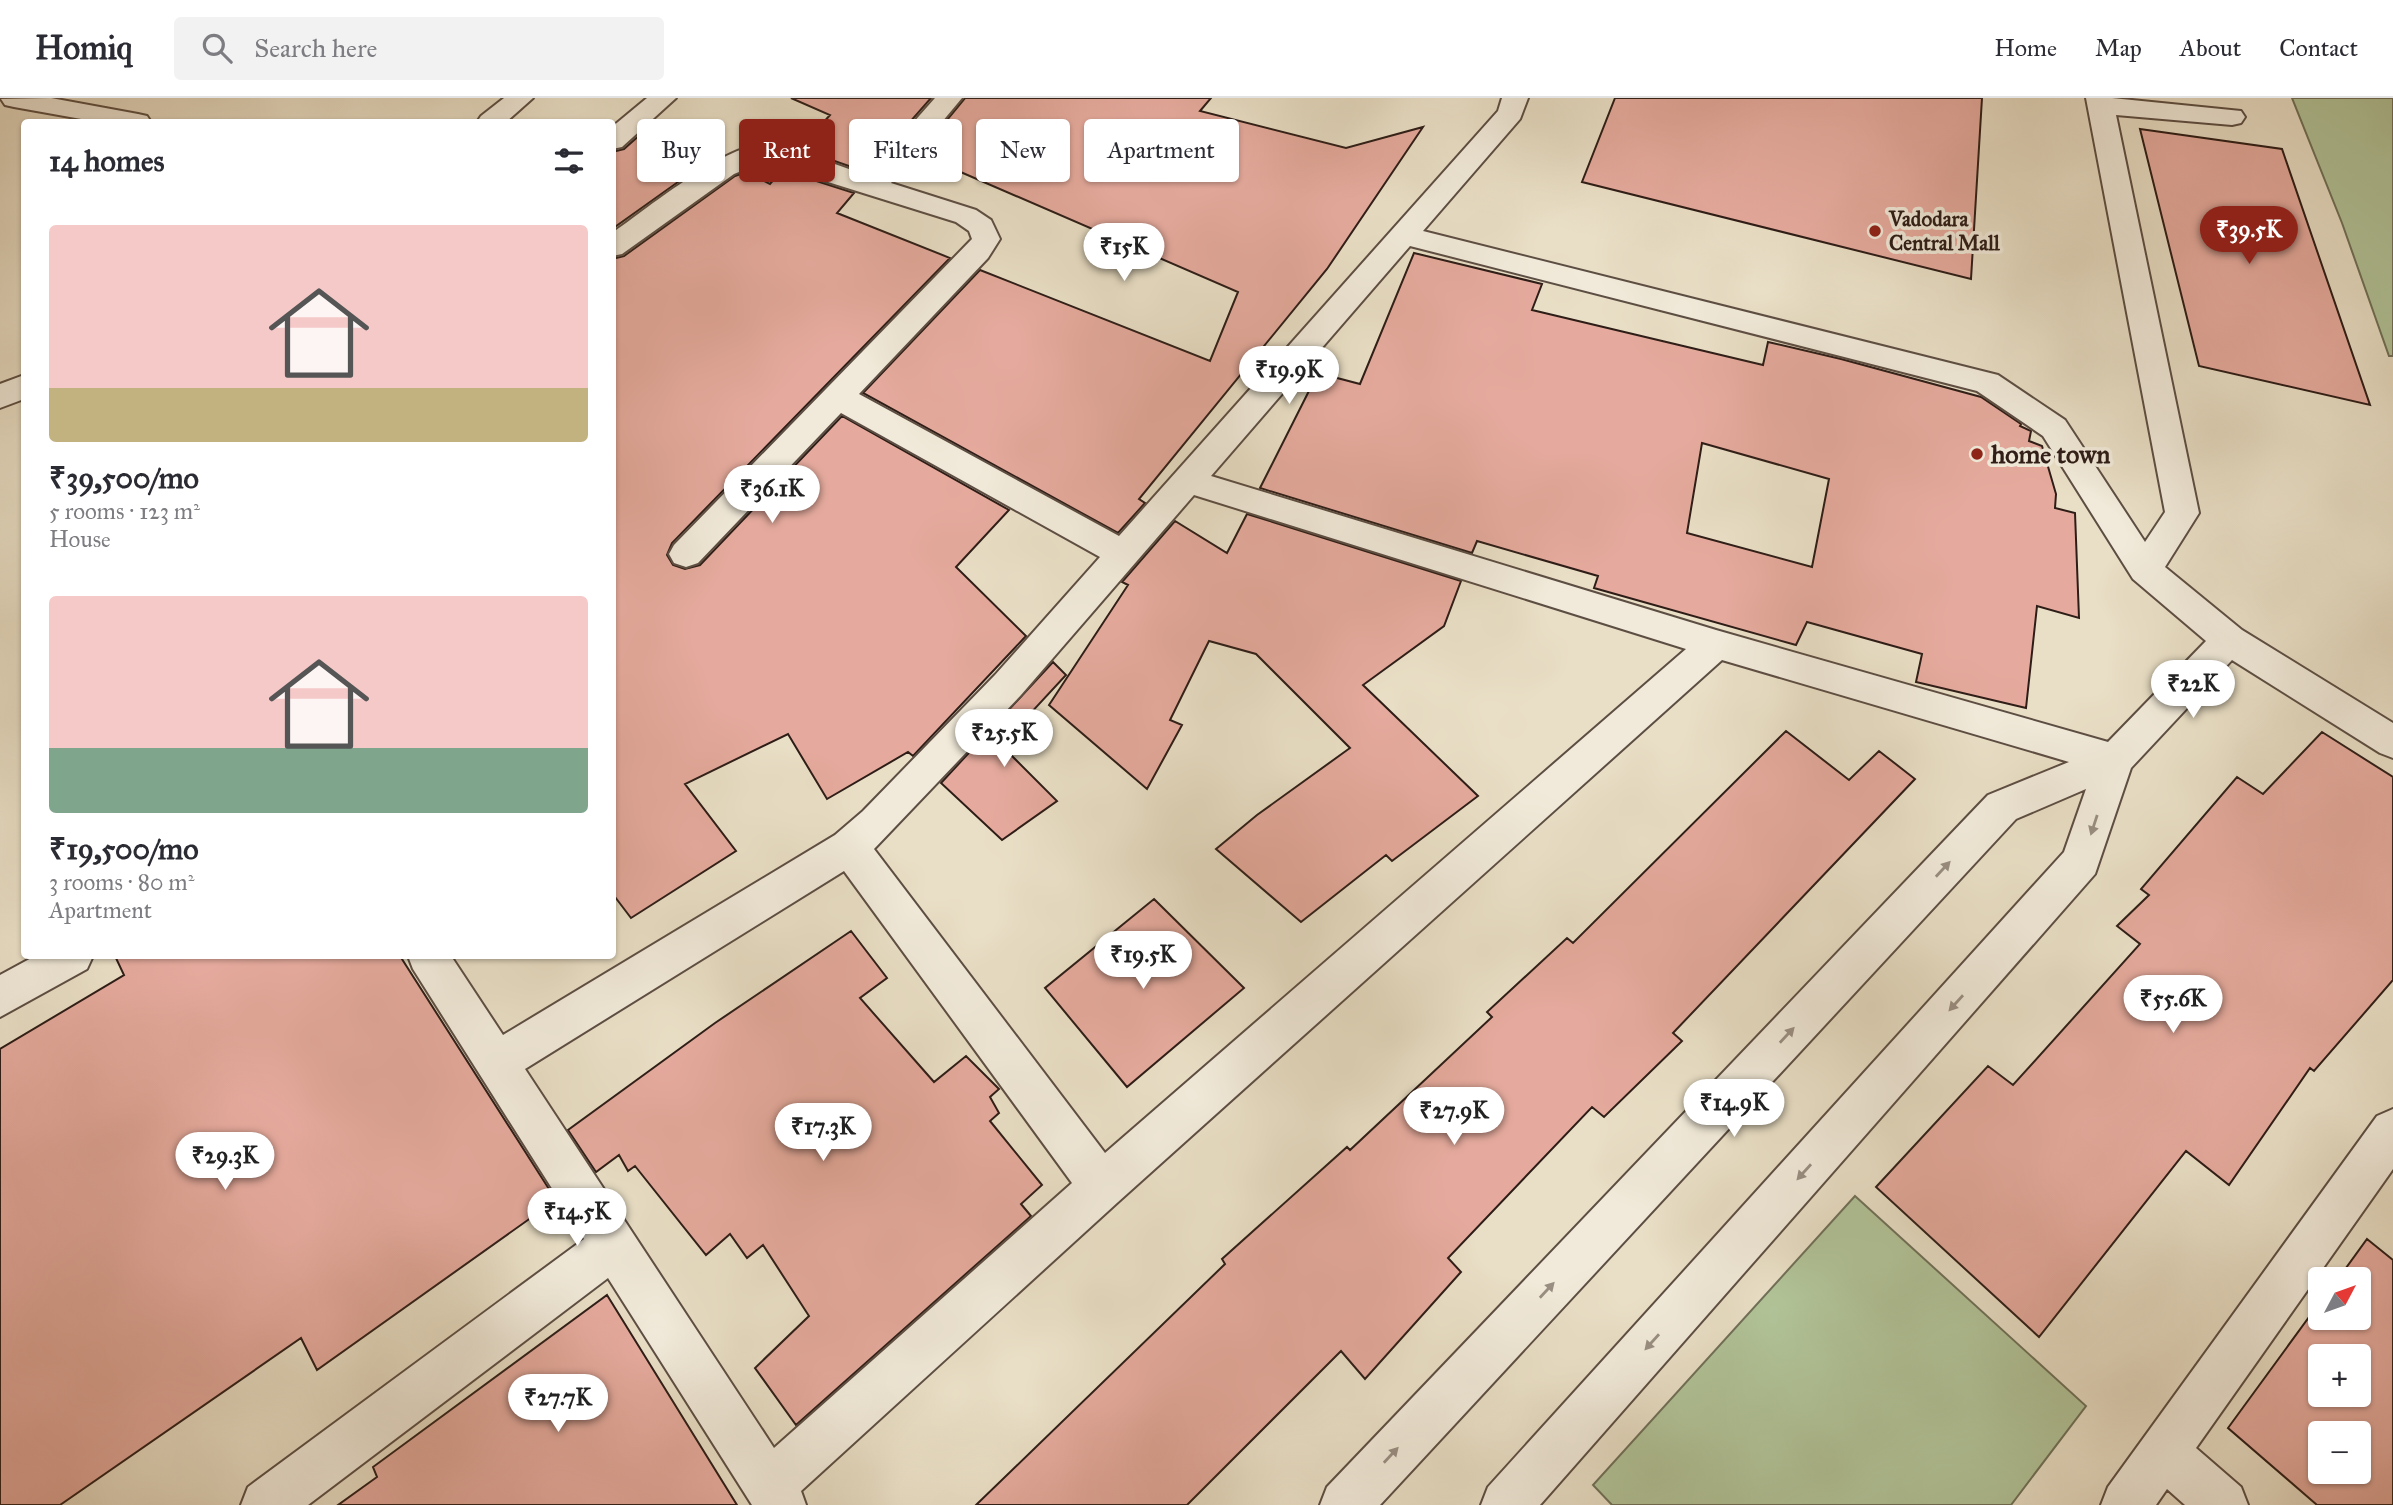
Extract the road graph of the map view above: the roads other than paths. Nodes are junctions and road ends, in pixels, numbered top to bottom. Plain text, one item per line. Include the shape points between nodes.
1 (520, 98) edge
2 (663, 98) edge
3 (948, 98) edge
4 (1515, 98) edge
5 (14, 99) edge
6 (2100, 102) edge
7 (2232, 117) dead end
8 (122, 119) edge
9 (495, 119) edge
10 (616, 138) edge
11 (873, 186) junction
12 (1404, 235) junction
13 (616, 244) edge
14 (21, 387) edge
15 (0, 397) edge
16 (838, 397) junction
17 (1188, 481) junction
18 (686, 554) dead end
19 (1125, 554) junction
20 (2146, 570) junction
21 (2229, 640) junction
22 (1716, 644) junction
23 (2393, 742) edge
24 (2115, 760) junction
25 (849, 847) junction
26 (67, 959) edge
27 (430, 959) edge
28 (0, 997) edge
29 (497, 1062) junction
30 (2393, 1131) edge
31 (1102, 1186) junction
32 (614, 1245) junction
33 (2164, 1452) junction
34 (775, 1495) edge
35 (266, 1505) edge
36 (1345, 1505) edge
37 (1506, 1505) edge
38 (2126, 1505) edge
39 (2222, 1505) edge

1 - 9 street
2 - 10 street
3 - 11 street
4 - 12 street via 1511,113
5 - 8 street
6 - 7 street
6 - 20 street via 2182,513
11 - 13 street via 761,153 724,168
11 - 16 street via 966,216 981,226 986,239
12 - 17 street
12 - 20 street via 1987,383 2054,428
14 - 15 street
16 - 18 street
16 - 19 street
17 - 19 street
17 - 22 street
19 - 25 street via 1008,685
20 - 21 street
21 - 23 street
21 - 24 street
22 - 24 street
22 - 31 street
36 -> 24 street via 2002,807
24 -> 37 street via 2081,862
25 - 29 street
25 - 31 street
26 - 28 street
27 - 29 street
29 - 32 street
30 - 33 street
31 - 34 street
32 - 34 street
32 - 35 street
33 - 38 street
33 - 39 street

